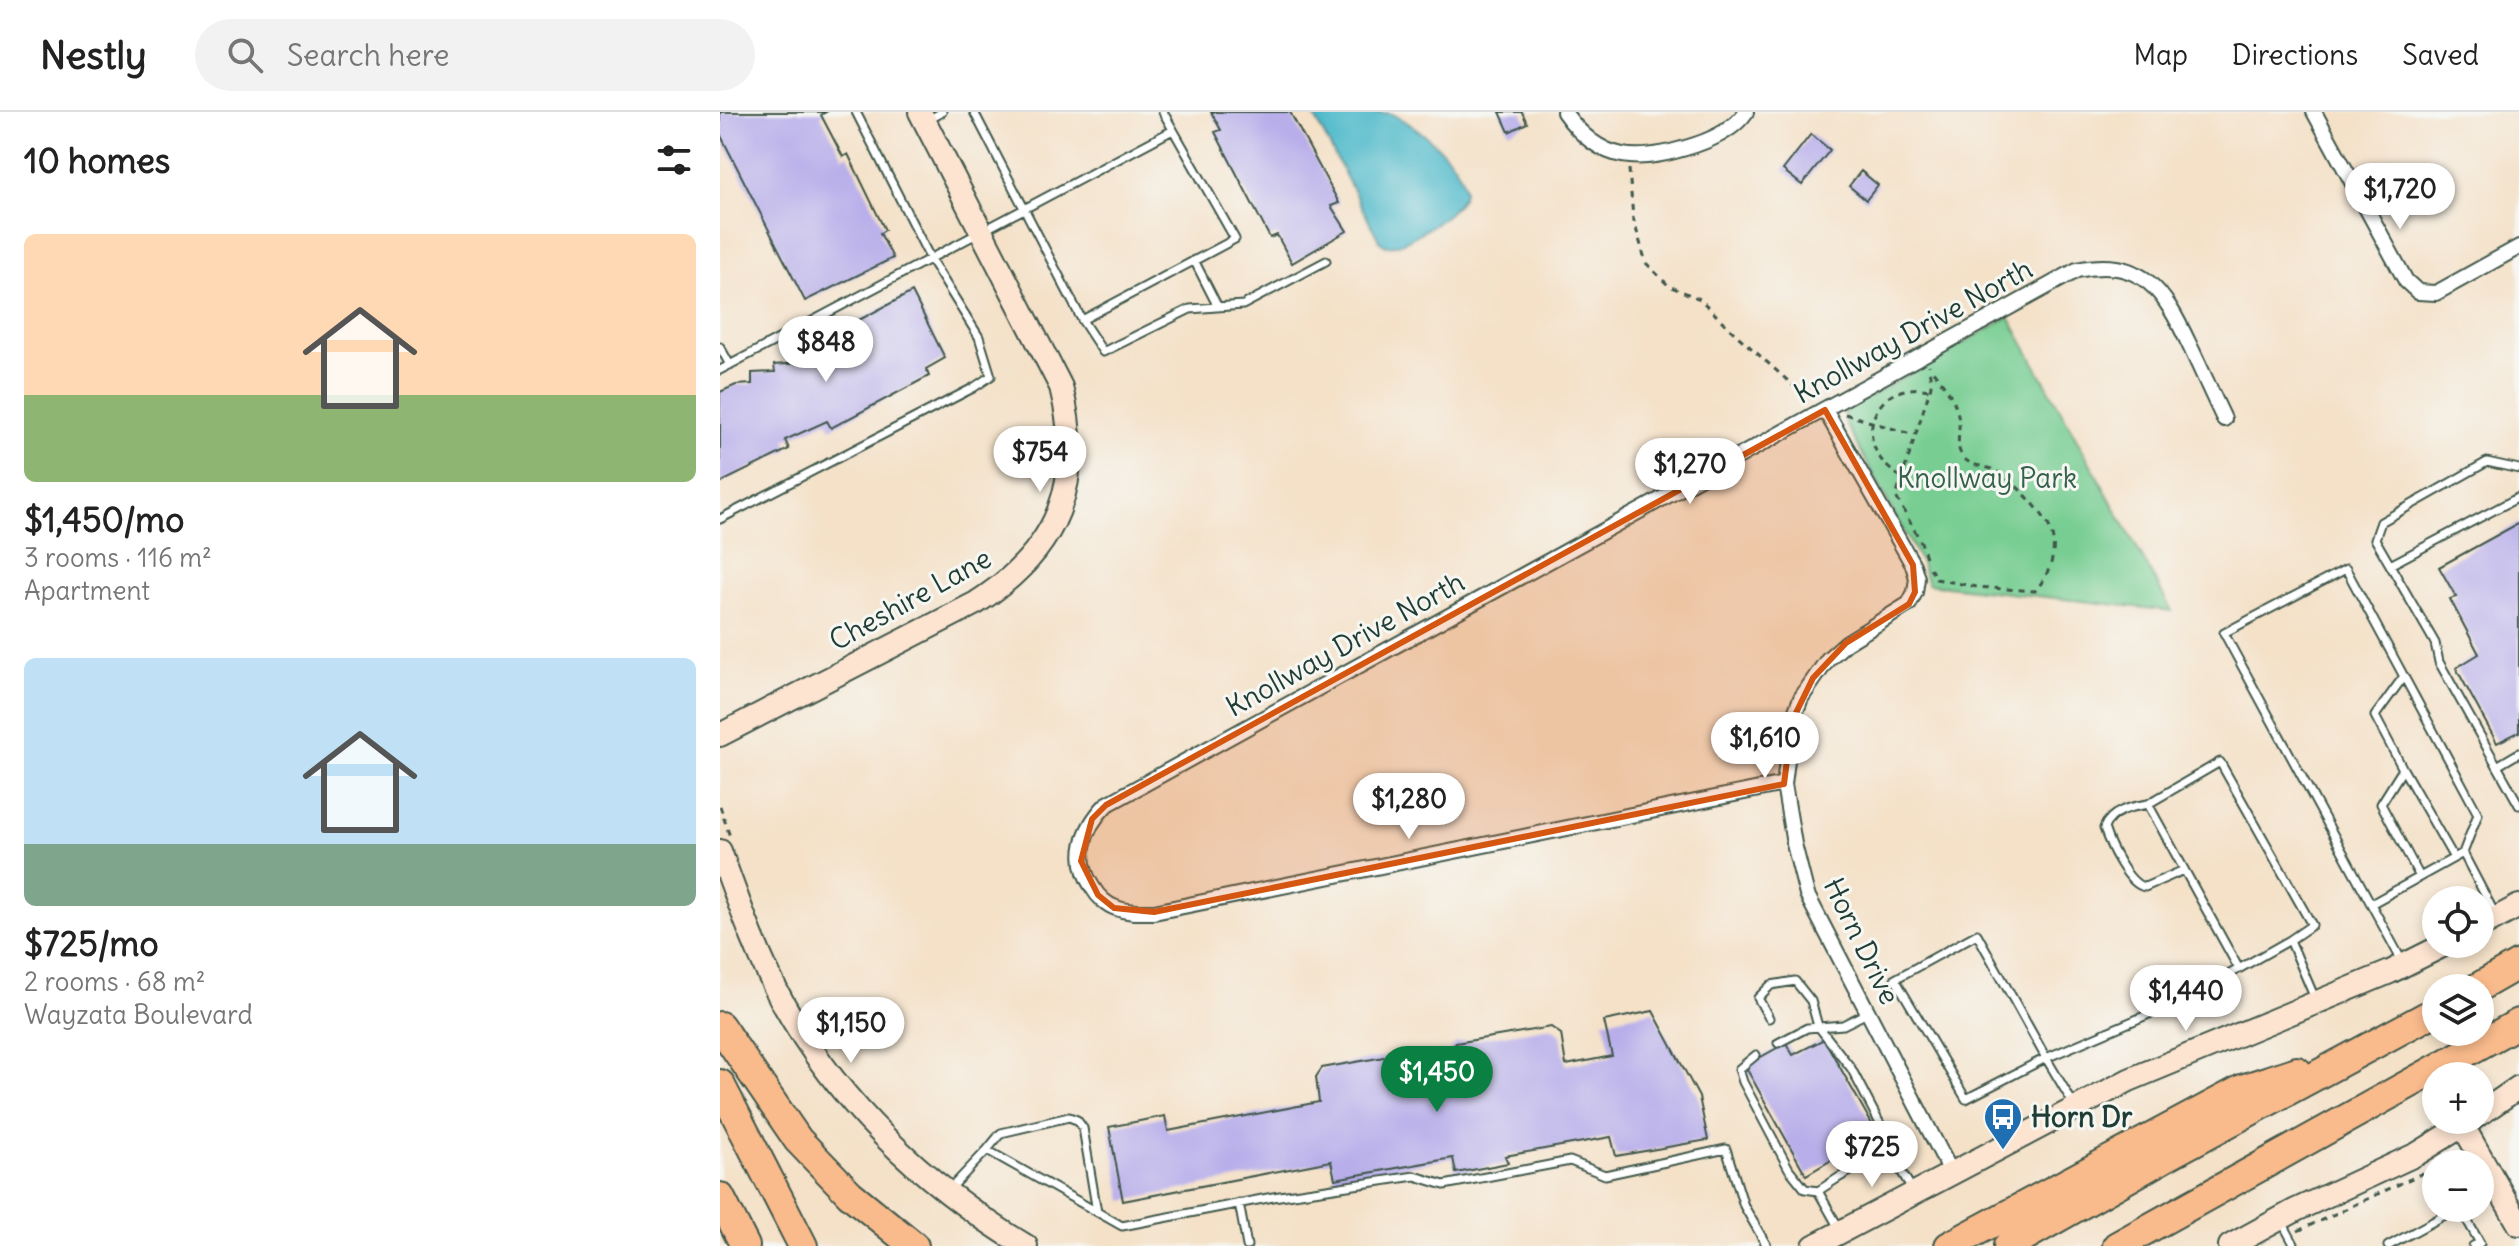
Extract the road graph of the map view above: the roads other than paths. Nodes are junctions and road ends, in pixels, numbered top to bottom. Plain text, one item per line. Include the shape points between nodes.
1 (856, 112) edge
2 (974, 112) edge
3 (1163, 112) edge
4 (1564, 112) edge
5 (1746, 112) edge
6 (2314, 112) edge
7 (929, 115) edge
8 (1173, 130) junction
9 (1025, 210) junction
10 (982, 231) junction
11 (2519, 247) edge
12 (931, 260) junction
13 (1194, 260) junction
14 (1326, 261) dead end
15 (1218, 307) junction
16 (1082, 320) junction
17 (720, 347) edge
18 (730, 365) junction
19 (720, 370) edge
20 (1820, 413) junction
21 (2224, 419) dead end
22 (2519, 469) edge
23 (2519, 497) edge
24 (720, 519) edge
25 (2390, 565) junction
26 (2404, 676) junction
27 (720, 735) edge
28 (2519, 753) edge
29 (2497, 766) junction
30 (2403, 769) junction
31 (1784, 784) junction
32 (2148, 804) junction
33 (2519, 805) edge
34 (727, 850) edge
35 (2463, 853) junction
36 (2454, 858) junction
37 (2184, 870) junction
38 (2420, 877) junction
39 (2475, 886) edge
40 (2371, 904) junction
41 (2519, 906) edge
42 (2494, 919) edge
43 (2290, 940) junction
44 (2422, 956) edge
45 (2519, 964) edge
46 (2404, 965) junction
47 (2239, 969) junction
48 (2494, 978) edge
49 (2317, 1003) junction
50 (1867, 1013) junction
51 (1769, 1018) dead end
52 (2422, 1019) edge
53 (2519, 1023) edge
54 (720, 1026) edge
55 (1818, 1026) junction
56 (1778, 1043) dead end
57 (2378, 1043) junction
58 (1756, 1055) dead end
59 (2046, 1058) junction
60 (720, 1084) edge
61 (2519, 1087) edge
62 (2494, 1104) edge
63 (2075, 1107) junction
64 (2448, 1134) edge
65 (2477, 1134) edge
66 (987, 1150) junction
67 (1884, 1153) junction
68 (1951, 1172) junction
69 (1818, 1191) junction
70 (1914, 1192) junction
71 (946, 1193) junction
72 (720, 1197) edge
73 (1239, 1203) junction
74 (1097, 1212) junction
75 (2433, 1222) edge
76 (2467, 1222) edge
77 (2519, 1224) edge
78 (2284, 1227) junction
79 (1841, 1232) junction
80 (2480, 1245) edge
81 (745, 1246) edge
82 (803, 1246) edge
83 (914, 1246) edge
84 (1026, 1246) edge
85 (1247, 1246) edge
86 (1767, 1246) edge
87 (1814, 1246) edge
88 (1949, 1246) edge
89 (2008, 1246) edge
90 (2117, 1246) edge
91 (2230, 1246) edge
92 (2295, 1246) edge
93 (2388, 1246) edge

1 - 12 lane
2 - 9 lane
3 - 8 lane
4 - 5 street via 1599,145 1628,157 1649,158 1702,143
6 - 11 street via 2406,281 2418,292 2436,293
7 - 10 street, Cheshire Lane
8 - 9 lane
8 - 13 lane via 1235,239
9 - 10 lane
9 - 16 lane
10 - 12 lane
10 - 27 street, Cheshire Lane via 1047,355 1070,420 1068,481 1052,524 1005,585
12 - 18 lane
12 - 24 lane via 979,337 991,376
13 - 15 lane
13 - 16 lane
14 - 15 lane via 1243,305
15 - 16 lane via 1190,309 1103,352
17 - 18 lane
18 - 19 lane
20 - 21 street, Knollway Drive North via 2077,270 2095,266 2135,273 2164,296
20 - 31 street, Horn Drive via 1917,578 1909,604 1846,643 1813,678 1792,721
20 - 31 street, Knollway Drive North via 1106,805 1092,819 1081,861 1086,878 1114,908 1154,912
22 - 25 lane via 2487,462 2381,522 2375,539
23 - 25 lane
25 - 29 lane
26 - 30 lane via 2375,716
26 - 35 lane via 2478,814
26 - 40 lane via 2346,569 2224,633
28 - 29 lane
29 - 33 lane
30 - 36 lane
30 - 38 lane via 2381,804
31 - 50 street, Horn Drive via 1807,895
32 - 37 lane
32 - 37 lane via 2119,812 2104,828 2131,879 2145,887
32 - 43 lane via 2220,762 2312,925
34 - 71 street via 755,945 813,1052 880,1134
35 - 36 lane
35 - 39 lane
36 - 38 lane
37 - 47 lane
38 - 40 lane
40 - 46 lane
41 - 42 street
43 - 47 lane
43 - 49 lane
44 - 46 street
45 - 48 highway
46 - 49 street
47 - 59 lane via 2189,997
49 - 63 street
50 - 55 lane via 1843,1025
50 - 68 street, Horn Drive
51 - 55 lane via 1758,998 1771,985 1795,981 1811,1001
52 - 57 highway
53 - 90 highway
54 - 83 highway via 798,1140 850,1194
55 - 56 lane
55 - 67 lane via 1851,1068 1889,1141
57 - 88 highway via 2242,1089
57 - 89 highway
58 - 69 lane via 1739,1069 1743,1082 1789,1169 1805,1189
59 - 59 lane via 1977,934 1895,979 1966,1099
59 - 63 lane
60 - 82 highway
61 - 62 street
63 - 68 street
64 - 78 street
65 - 77 street
66 - 71 lane
66 - 74 lane
66 - 74 lane via 1001,1133 1069,1117 1077,1120 1083,1128
67 - 69 lane
67 - 70 lane
68 - 70 street
69 - 79 lane
70 - 79 street
71 - 84 street
72 - 81 highway
73 - 74 lane via 1122,1226
73 - 85 lane
73 - 86 lane via 1415,1176 1444,1185 1570,1161 1605,1175 1726,1149 1744,1206
75 - 93 lane
76 - 80 lane
78 - 91 street
78 - 92 lane
79 - 87 street

